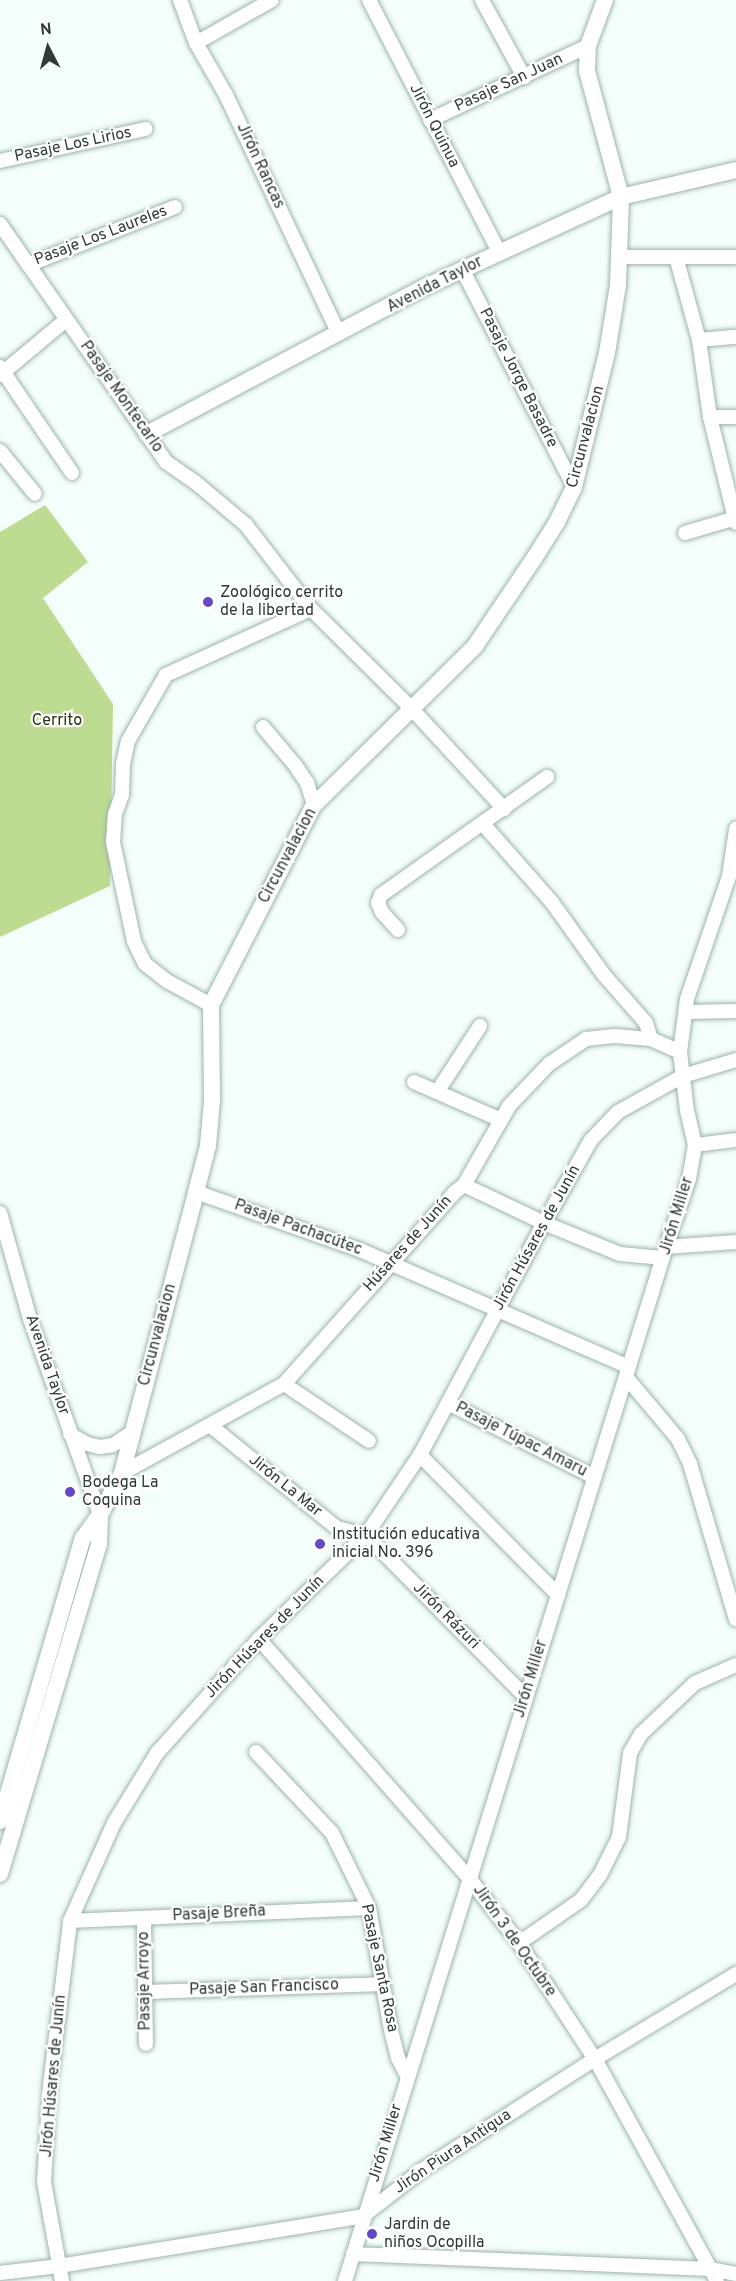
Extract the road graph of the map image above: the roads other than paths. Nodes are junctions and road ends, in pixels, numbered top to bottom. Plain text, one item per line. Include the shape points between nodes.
1 (180, 0) edge
2 (272, 0) edge
3 (369, 0) edge
4 (482, 0) edge
5 (605, 0) edge
6 (196, 43) junction
7 (588, 46) junction
8 (524, 76) junction
9 (430, 120) junction
10 (146, 129) dead end
11 (0, 161) edge
12 (736, 170) edge
13 (621, 197) junction
14 (175, 207) dead end
15 (0, 224) edge
16 (499, 252) junction
17 (619, 257) junction
18 (676, 257) junction
19 (736, 257) edge
20 (28, 265) junction
21 (462, 269) junction
22 (66, 320) junction
23 (339, 334) junction
24 (736, 338) edge
25 (699, 340) junction
26 (1, 371) edge
27 (710, 417) junction
28 (736, 417) edge
29 (147, 434) junction
30 (2, 454) edge
31 (72, 473) dead end
32 (574, 487) junction
33 (35, 494) dead end
34 (735, 519) edge
35 (685, 533) dead end
36 (311, 609) junction
37 (410, 707) junction
38 (263, 727) dead end
39 (547, 777) dead end
40 (314, 805) junction
41 (504, 809) junction
42 (483, 824) junction
43 (736, 829) edge
44 (398, 930) dead end
45 (211, 1005) junction
46 (736, 1011) edge
47 (686, 1012) junction
48 (480, 1026) dead end
49 (651, 1039) junction
50 (680, 1052) junction
51 (736, 1060) edge
52 (683, 1076) junction
53 (414, 1082) dead end
54 (437, 1092) junction
55 (501, 1120) junction
56 (736, 1140) edge
57 (695, 1145) junction
58 (464, 1185) junction
59 (196, 1192) junction
60 (0, 1213) edge
61 (544, 1223) junction
62 (736, 1242) edge
63 (664, 1252) junction
64 (392, 1263) junction
65 (496, 1311) junction
66 (628, 1372) junction
67 (284, 1383) junction
68 (448, 1403) junction
69 (210, 1426) junction
70 (131, 1433) junction
71 (70, 1434) junction
72 (369, 1441) dead end
73 (420, 1455) junction
74 (122, 1473) junction
75 (594, 1477) junction
76 (100, 1515) junction
77 (366, 1535) junction
78 (558, 1595) junction
79 (736, 1619) edge
80 (259, 1639) junction
81 (736, 1665) edge
82 (526, 1697) junction
83 (256, 1752) dead end
84 (0, 1821) edge
85 (3, 1853) edge
86 (0, 1874) edge
87 (469, 1878) junction
88 (369, 1908) junction
89 (144, 1918) junction
90 (70, 1921) junction
91 (519, 1943) junction
92 (736, 1974) edge
93 (383, 1984) junction
94 (145, 1992) junction
95 (146, 2044) dead end
96 (595, 2059) junction
97 (407, 2076) junction
98 (363, 2216) junction
99 (352, 2254) junction
100 (59, 2266) junction
101 (0, 2273) edge
102 (736, 2274) edge
103 (714, 2275) edge
104 (62, 2281) edge
105 (345, 2281) edge

1 - 6 street, Jirón Rancas
2 - 6 street
3 - 9 street, Jirón Quinua
4 - 8 street
5 - 7 street
6 - 23 street, Jirón Rancas via 226,95
7 - 8 street, Pasaje San Juan
7 - 13 street, Circunvalacion via 587,71
8 - 9 street, Pasaje San Juan
9 - 16 street, Jirón Quinua
10 - 11 street, Pasaje Los Lirios
12 - 13 street, Avenida Taylor
13 - 16 street, Avenida Taylor
13 - 17 street, Circunvalacion
14 - 20 street, Pasaje Los Laureles
15 - 20 street, Pasaje Montecarlo
16 - 21 street, Avenida Taylor
17 - 18 street
17 - 32 street, Circunvalacion via 607,353
18 - 19 street
18 - 25 street
20 - 22 street, Pasaje Montecarlo
21 - 23 street, Avenida Taylor
21 - 32 street, Pasaje Jorge Basadre
22 - 26 street
22 - 29 street, Pasaje Montecarlo
23 - 29 street, Avenida Taylor
24 - 25 street
25 - 27 street
26 - 31 street
27 - 28 street
27 - 34 street
29 - 36 street, Pasaje Montecarlo via 166,462 246,525
30 - 33 street
32 - 37 street, Circunvalacion via 552,531 475,646
34 - 35 street
36 - 37 street, Pasaje Montecarlo
36 - 45 street via 166,675 128,741 113,842 134,941 145,964
37 - 40 street, Circunvalacion
37 - 41 street, Pasaje Montecarlo
38 - 40 street via 307,783
39 - 41 street
40 - 45 street, Circunvalacion
41 - 42 street
42 - 44 street via 381,895 378,903 382,912
42 - 49 street via 551,901 604,975 646,1023
43 - 47 street via 729,876
45 - 59 street, Circunvalacion via 212,1100 208,1146
46 - 47 street
47 - 50 street
48 - 54 street
49 - 50 street, Húsares de Junín
49 - 55 street, Húsares de Junín via 586,1039 549,1064 509,1106
50 - 52 street
51 - 52 street, Jirón Húsares de Junín
52 - 57 street, Jirón Miller
52 - 61 street, Jirón Húsares de Junín via 618,1112 591,1140
53 - 54 street
54 - 55 street
55 - 58 street, Húsares de Junín
56 - 57 street
57 - 63 street, Jirón Miller via 689,1179
58 - 61 street
58 - 64 street, Húsares de Junín
59 - 64 street, Pasaje Pachacútec
59 - 70 street, Circunvalacion
60 - 71 street, Avenida Taylor via 30,1319
61 - 63 street via 620,1254
61 - 65 street, Jirón Húsares de Junín
62 - 63 street
63 - 66 street, Jirón Miller
64 - 65 street, Pasaje Pachacútec
64 - 67 street, Húsares de Junín
65 - 66 street, Pasaje Pachacútec
65 - 68 street, Jirón Húsares de Junín
66 - 75 street, Jirón Miller
66 - 79 street via 678,1439 690,1464
67 - 69 street, Húsares de Junín
67 - 72 street
68 - 73 street, Jirón Húsares de Junín
68 - 75 street, Pasaje Túpac Amaru
69 - 74 street, Húsares de Junín
69 - 77 street, Jirón La Mar via 337,1528
70 - 71 street via 113,1445 100,1447
70 - 74 street, Circunvalacion
71 - 76 street, Avenida Taylor
73 - 77 street, Jirón Húsares de Junín
73 - 78 street
74 - 76 street, Circunvalacion
75 - 78 street, Jirón Miller
76 - 84 street, Circunvalacion via 83,1538
76 - 85 street, Circunvalacion via 99,1545
77 - 80 street, Jirón Húsares de Junín
77 - 82 street, Jirón Rázuri
78 - 82 street, Jirón Miller
80 - 87 street, Jirón 3 de Octubre
80 - 90 street, Jirón Húsares de Junín via 157,1753 114,1822
81 - 91 street via 695,1683 641,1734 630,1753 619,1838 600,1875 581,1900
82 - 87 street, Jirón Miller
83 - 88 street, Pasaje Santa Rosa via 332,1833
85 - 86 street, Circunvalacion
87 - 91 street, Jirón 3 de Octubre
87 - 97 street, Jirón Miller
88 - 89 street, Pasaje Breña
88 - 93 street, Pasaje Santa Rosa
89 - 90 street, Pasaje Breña
89 - 94 street, Pasaje Arroyo
90 - 100 street, Jirón Húsares de Junín via 50,2085 44,2182
91 - 96 street, Jirón 3 de Octubre
92 - 96 street, Jirón Piura Antigua
93 - 94 street, Pasaje San Francisco
93 - 97 street, Pasaje Santa Rosa via 398,2058
94 - 95 street, Pasaje Arroyo
96 - 98 street, Jirón Piura Antigua via 422,2170
96 - 103 street, Jirón 3 de Octubre
97 - 98 street, Jirón Miller
98 - 99 street, Jirón Miller
98 - 100 street, Jirón Piura Antigua
99 - 103 street
99 - 105 street, Jirón Miller
100 - 101 street, Jirón Piura Antigua
100 - 104 street, Jirón Húsares de Junín
102 - 103 street

